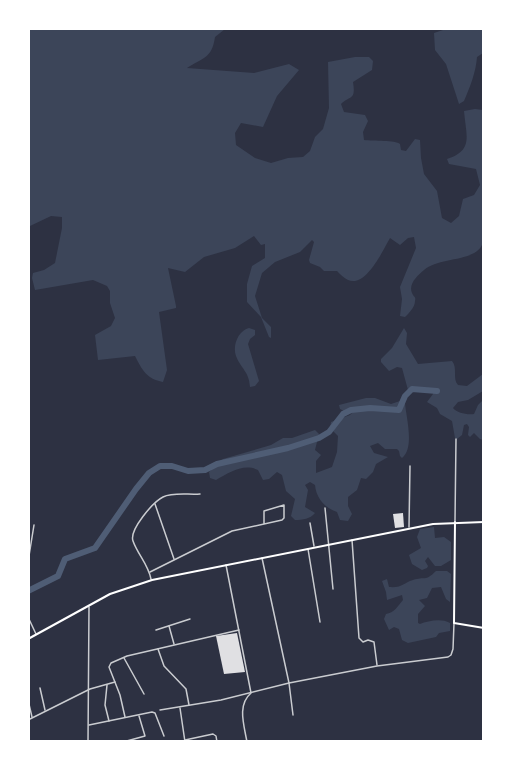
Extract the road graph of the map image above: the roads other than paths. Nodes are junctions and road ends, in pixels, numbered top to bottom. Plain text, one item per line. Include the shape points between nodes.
1 (456, 439) dead end
2 (410, 466) dead end
3 (200, 494) dead end
4 (155, 504) junction
5 (325, 508) dead end
6 (455, 522) junction
7 (483, 522) edge
8 (310, 523) dead end
9 (264, 524) junction
10 (34, 525) dead end
11 (409, 528) junction
12 (352, 540) junction
13 (329, 545) junction
14 (315, 547) junction
15 (308, 549) junction
16 (262, 557) junction
17 (174, 559) junction
18 (28, 562) edge
19 (226, 564) junction
20 (150, 572) junction
21 (152, 580) junction
22 (333, 589) dead end
23 (89, 605) junction
24 (28, 617) edge
25 (190, 619) dead end
26 (320, 622) dead end
27 (453, 624) junction
28 (169, 626) junction
29 (483, 628) edge
30 (156, 630) dead end
31 (239, 630) junction
32 (36, 635) junction
33 (28, 639) edge
34 (174, 645) junction
35 (159, 649) junction
36 (125, 657) junction
37 (377, 666) junction
38 (115, 682) junction
39 (289, 683) junction
40 (107, 684) junction
41 (40, 688) dead end
42 (90, 689) junction
43 (251, 693) junction
44 (144, 694) dead end
45 (28, 700) edge
46 (189, 706) junction
47 (180, 708) junction
48 (160, 710) dead end
49 (45, 712) junction
50 (139, 715) junction
51 (293, 715) dead end
52 (124, 717) junction
53 (32, 718) junction
54 (28, 720) edge
55 (109, 721) junction
56 (88, 725) junction
57 (164, 736) dead end
58 (88, 741) edge
59 (123, 741) edge
60 (185, 741) edge
61 (217, 741) edge
62 (247, 741) edge

1 - 6 street
2 - 11 street
3 - 4 street via 161,497
4 - 17 street
4 - 20 street via 137,525 132,538
5 - 13 street
6 - 7 main road
6 - 11 main road
6 - 27 main road
8 - 14 street
9 - 9 street via 282,520 285,507 264,511
9 - 17 street via 232,531
10 - 18 street
11 - 12 main road
12 - 13 main road
12 - 37 street via 359,638 374,642
13 - 14 main road
13 - 22 street
14 - 15 main road
15 - 16 main road
15 - 26 street
16 - 19 main road
16 - 39 street
17 - 20 street
19 - 21 main road
19 - 31 street
20 - 21 street
21 - 23 main road
23 - 32 main road
23 - 42 street
24 - 32 street
25 - 28 street
27 - 29 main road
27 - 37 street via 453,649 448,657
28 - 30 street
28 - 34 street
31 - 34 street
31 - 43 street
32 - 33 main road
34 - 35 street
35 - 36 street
35 - 46 street via 164,666 186,689
36 - 38 street via 109,665
36 - 44 street
37 - 39 street
38 - 40 street
38 - 52 street
39 - 43 street
39 - 51 street
40 - 42 street
40 - 55 street via 105,705
41 - 49 street
42 - 49 street
42 - 56 street
43 - 46 street
43 - 62 street via 243,708
45 - 53 street
46 - 47 street
47 - 48 street
47 - 60 street
49 - 53 street
50 - 52 street
50 - 57 street via 155,713
50 - 59 street via 145,736
52 - 55 street
53 - 54 street
55 - 56 street
56 - 58 street
60 - 61 street via 213,735

